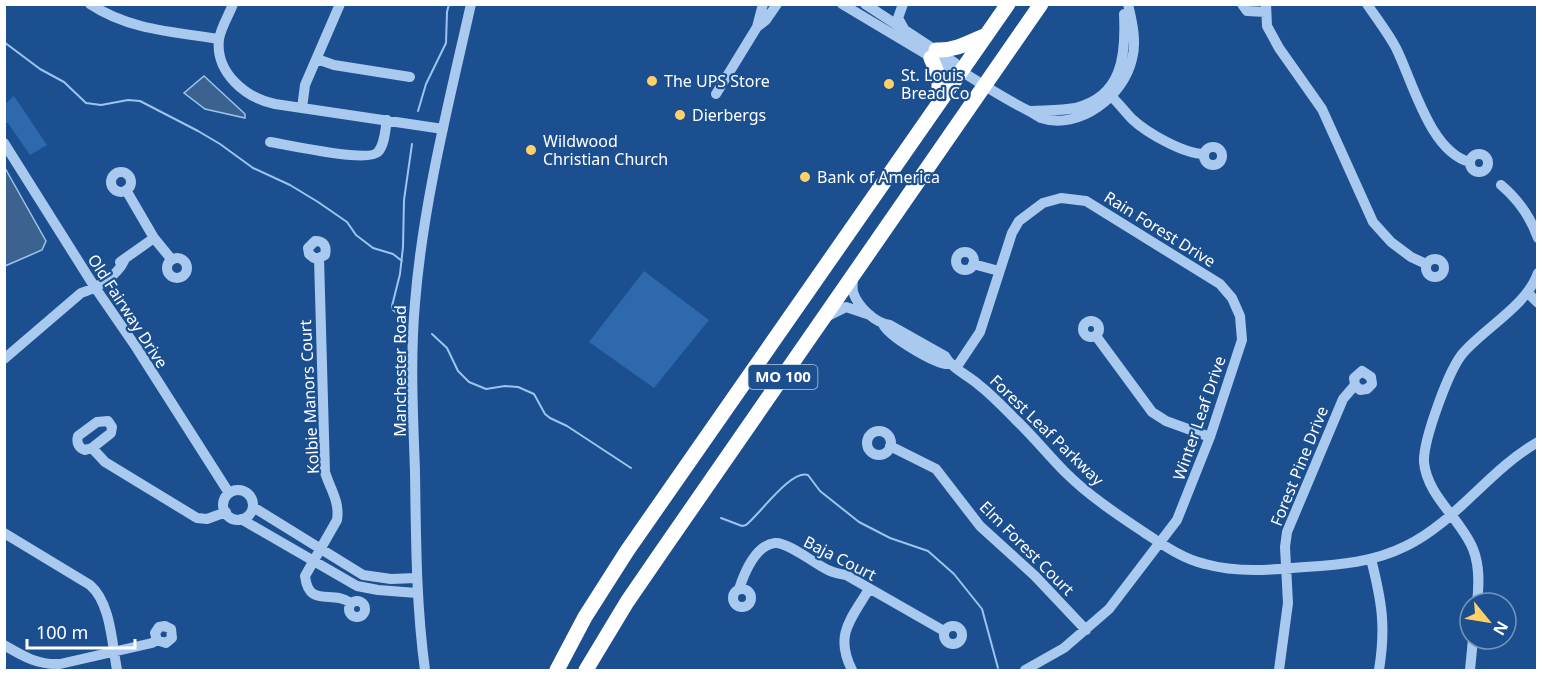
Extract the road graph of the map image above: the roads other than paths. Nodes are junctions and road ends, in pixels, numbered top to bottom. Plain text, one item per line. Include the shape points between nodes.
1 (90, 4) edge
2 (233, 4) edge
3 (340, 4) edge
4 (471, 4) edge
5 (763, 4) edge
6 (777, 4) edge
7 (842, 4) edge
8 (865, 4) edge
9 (1008, 4) edge
10 (1041, 4) edge
11 (1126, 4) edge
12 (1242, 4) edge
13 (1367, 4) edge
14 (902, 7) edge
15 (1266, 8) edge
16 (881, 14) junction
17 (757, 27) junction
18 (904, 29) junction
19 (987, 34) junction
20 (219, 39) junction
21 (934, 54) junction
22 (317, 59) junction
23 (961, 71) junction
24 (410, 77) dead end
25 (984, 86) junction
26 (716, 94) dead end
27 (1108, 94) junction
28 (939, 102) junction
29 (302, 108) junction
30 (387, 120) junction
31 (443, 129) junction
32 (270, 142) dead end
33 (4, 143) edge
34 (1204, 154) dead end
35 (1470, 162) dead end
36 (1501, 186) dead end
37 (126, 190) dead end
38 (154, 238) junction
39 (1538, 238) edge
40 (319, 258) dead end
41 (172, 260) dead end
42 (973, 264) dead end
43 (1426, 264) dead end
44 (999, 271) junction
45 (1538, 273) edge
46 (853, 276) junction
47 (92, 289) junction
48 (1528, 293) junction
49 (1232, 297) joint
50 (1538, 303) edge
51 (870, 315) junction
52 (825, 317) junction
53 (1096, 336) dead end
54 (4, 359) edge
55 (953, 366) junction
56 (1355, 385) dead end
57 (1210, 437) junction
58 (1538, 442) edge
59 (890, 446) dead end
60 (93, 448) dead end
61 (229, 493) junction
62 (253, 507) junction
63 (226, 512) junction
64 (1450, 515) junction
65 (241, 519) junction
66 (4, 533) edge
67 (1160, 543) junction
68 (321, 550) junction
69 (1371, 559) junction
70 (313, 561) junction
71 (1286, 569) junction
72 (416, 578) junction
73 (739, 589) dead end
74 (869, 589) junction
75 (1477, 591) edge
76 (417, 592) junction
77 (351, 603) dead end
78 (1086, 630) junction
79 (944, 632) dead end
80 (157, 640) dead end
81 (4, 645) edge
82 (1472, 651) edge
83 (113, 652) junction
84 (117, 670) edge
85 (425, 670) edge
86 (557, 670) edge
87 (586, 670) edge
88 (852, 670) edge
89 (1025, 670) edge
90 (1279, 670) edge
91 (1379, 670) edge
92 (1470, 670) edge

1 - 20 street via 140,27
2 - 20 street
3 - 22 street
4 - 31 street, Manchester Road
5 - 17 street
6 - 17 street
7 - 21 street
8 - 16 street
9 - 19 highway, MO 100
10 - 25 highway, MO 100
11 - 27 street via 1123,58
12 - 15 street via 1247,11
13 - 35 street via 1395,46 1435,135 1459,159
14 - 16 street via 892,14
14 - 18 street via 898,18
15 - 43 street via 1267,26 1322,109 1373,222 1391,242
16 - 18 street
17 - 26 street
18 - 21 street
19 - 21 highway via 962,47
19 - 23 highway, MO 100
20 - 29 street via 224,64 240,88 265,102
21 - 23 street via 951,69
21 - 28 highway
22 - 24 street
22 - 29 street via 305,85
23 - 25 street
23 - 28 highway, MO 100
25 - 27 street via 1029,111 1073,108
25 - 46 highway, MO 100
27 - 34 street via 1134,120 1176,148
28 - 86 highway, MO 100 via 627,551
29 - 30 street
30 - 31 street
30 - 32 street via 383,142 372,156
31 - 72 street, Manchester Road via 418,270 412,347
33 - 47 street, Old Fairway Drive
36 - 39 street via 1529,216
37 - 38 street
38 - 41 street
38 - 47 street via 103,274
40 - 68 street, Kolbie Manors Court via 325,472 339,511
42 - 44 street
44 - 49 street, Rain Forest Drive via 1019,221 1042,203 1071,198 1086,201 1158,244 1220,284
44 - 55 street, Rain Forest Drive via 980,332
45 - 48 street
46 - 51 street, Forest Leaf Parkway via 854,295
46 - 52 highway, MO 100
47 - 54 street via 81,293
47 - 61 street, Old Fairway Drive via 136,347
48 - 50 street
48 - 64 street via 1457,360 1433,422 1424,451 1426,471
49 - 57 street, Winter Leaf Drive via 1240,316 1242,340
51 - 52 street, Forest Leaf Parkway via 846,308
51 - 55 street, Forest Leaf Parkway via 886,331 916,350 942,365
52 - 87 highway, MO 100 via 627,602
53 - 57 street via 1152,412
55 - 67 street, Forest Leaf Parkway via 1017,420 1067,474
56 - 71 street, Forest Pine Drive via 1343,399 1291,519 1285,547
57 - 67 street, Winter Leaf Drive via 1178,520
58 - 64 street, Forest Leaf Parkway via 1519,452
59 - 78 street, Elm Forest Court via 936,469 980,526
60 - 63 street via 105,462 191,515 207,519
61 - 62 street via 247,492
61 - 63 street via 224,502
62 - 65 street
62 - 68 street
63 - 65 street via 231,518
64 - 69 street, Forest Leaf Parkway via 1414,541
64 - 75 street via 1473,548
65 - 70 street
66 - 83 street via 97,591 105,605
67 - 71 street, Forest Leaf Parkway via 1204,564
67 - 78 street, Winter Leaf Drive via 1109,609
68 - 70 street, Kolbie Manors Court
68 - 72 street via 363,575
69 - 71 street, Forest Leaf Parkway
69 - 91 street via 1383,615
70 - 76 street via 357,586
70 - 77 street via 305,576 308,590 317,596 338,597
71 - 90 street, Forest Pine Drive via 1287,610
72 - 76 street, Manchester Road
73 - 74 street, Baja Court via 757,555 776,543
74 - 79 street, Baja Court
74 - 88 street via 844,637 845,655
76 - 85 street, Manchester Road
78 - 89 street, Winter Leaf Drive
80 - 83 street
81 - 83 street via 46,665
82 - 92 street
83 - 84 street

